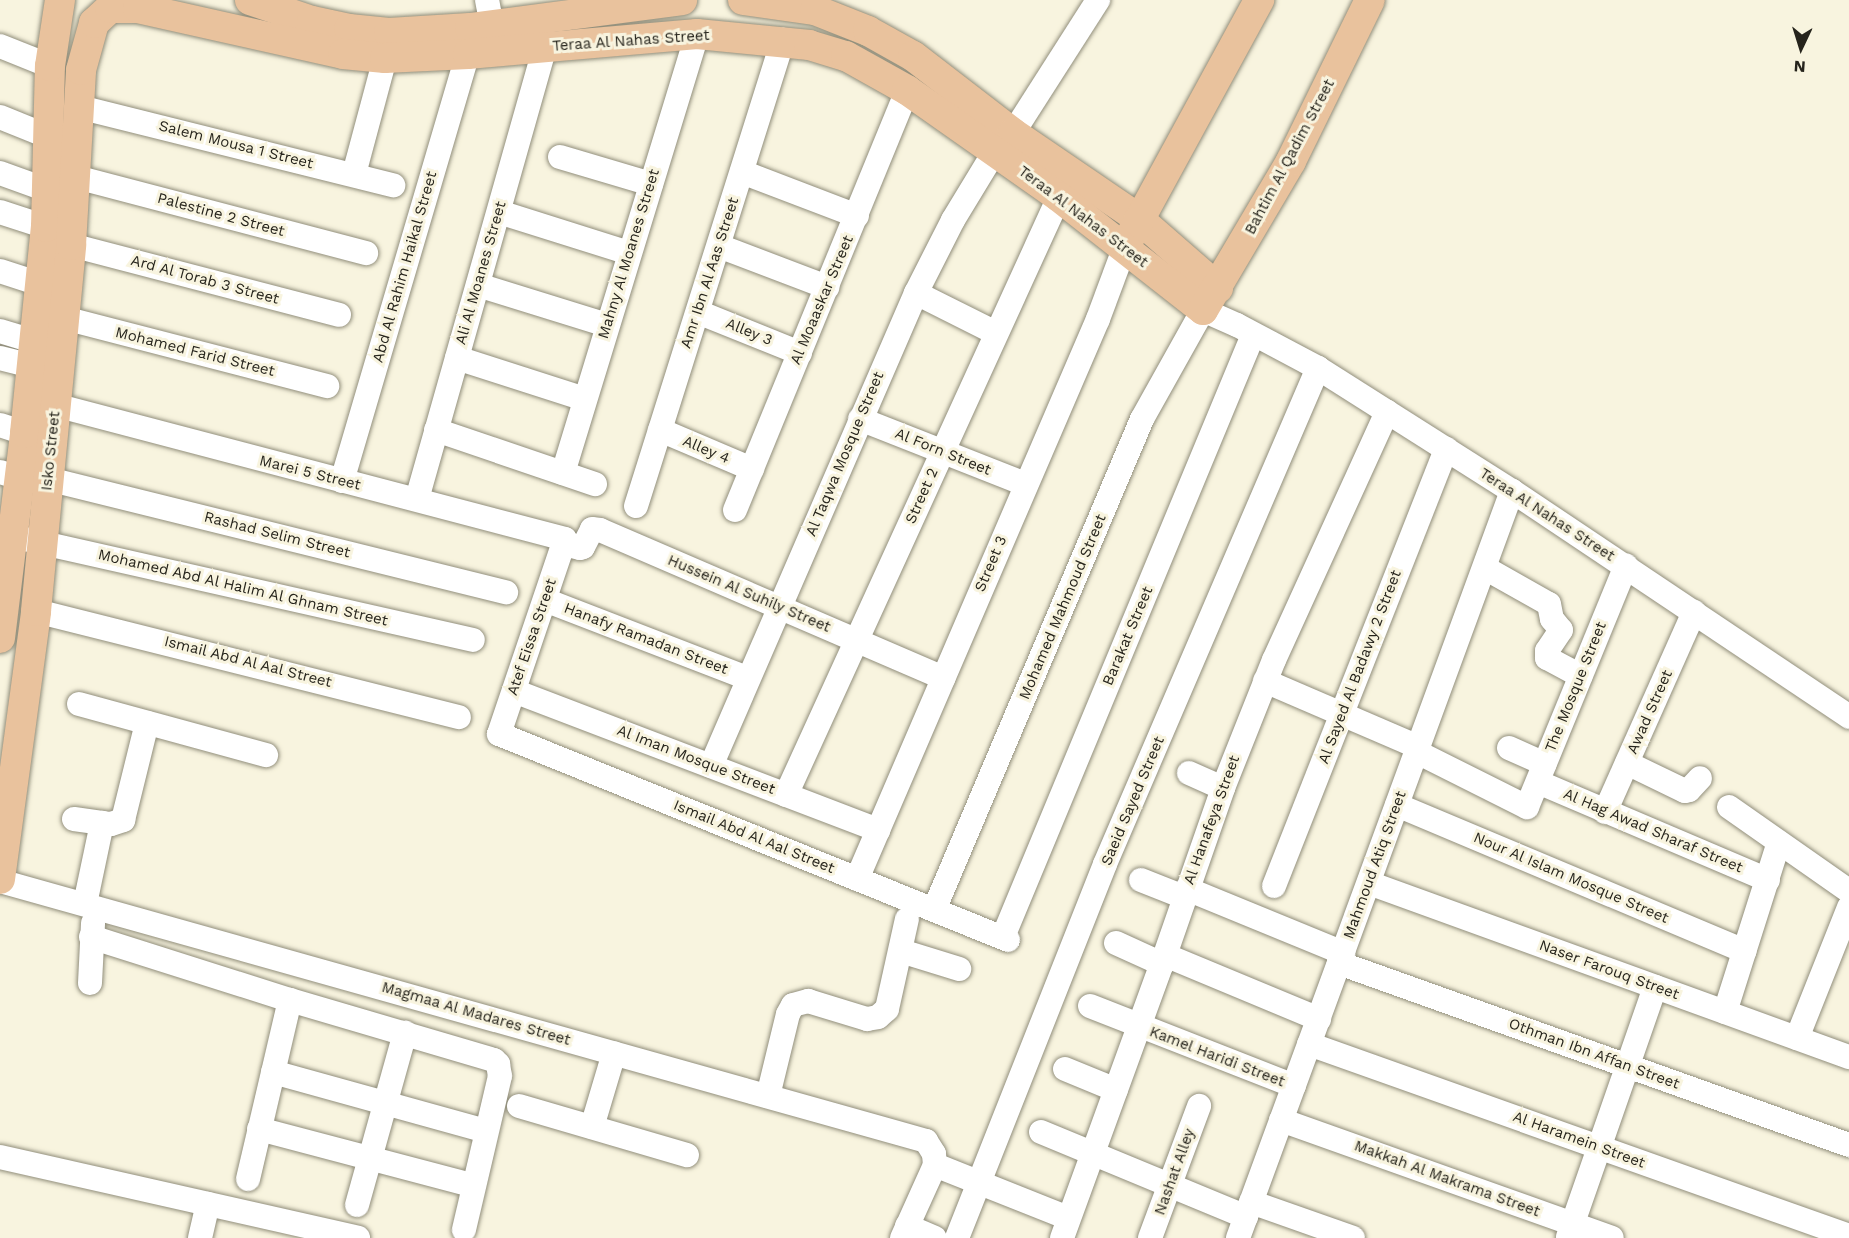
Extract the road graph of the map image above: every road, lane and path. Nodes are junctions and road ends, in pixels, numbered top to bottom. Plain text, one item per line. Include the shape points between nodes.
1 (59, 0) edge
2 (250, 0) edge
3 (682, 0) edge
4 (732, 0) edge
5 (743, 0) edge
6 (751, 0) edge
7 (1098, 0) edge
8 (1259, 0) edge
9 (1370, 0) edge
10 (818, 5) edge
11 (298, 9) edge
12 (489, 12) edge
13 (94, 23) joint
14 (697, 34) junction
15 (729, 37) junction
16 (783, 40) junction
17 (0, 46) edge
18 (545, 46) junction
19 (468, 54) junction
20 (386, 58) junction
21 (50, 66) junction
22 (907, 90) junction
23 (79, 107) junction
24 (0, 117) edge
25 (47, 136) junction
26 (1004, 142) junction
27 (560, 157) dead end
28 (742, 172) junction
29 (0, 173) edge
30 (354, 174) junction
31 (76, 177) junction
32 (651, 184) junction
33 (393, 185) dead end
34 (47, 190) junction
35 (1059, 196) junction
36 (0, 212) edge
37 (499, 212) junction
38 (857, 216) junction
39 (1139, 219) junction
40 (46, 227) junction
41 (71, 245) junction
42 (719, 246) junction
43 (1124, 249) junction
44 (366, 253) dead end
45 (628, 254) junction
46 (0, 271) edge
47 (40, 284) junction
48 (478, 285) junction
49 (827, 287) junction
50 (916, 293) junction
51 (1210, 299) junction
52 (698, 312) junction
53 (339, 315) dead end
54 (64, 318) junction
55 (607, 325) junction
56 (1245, 330) junction
57 (0, 332) edge
58 (996, 333) junction
59 (800, 353) junction
60 (33, 354) junction
61 (0, 358) edge
62 (457, 358) junction
63 (1318, 368) junction
64 (327, 386) dead end
65 (585, 399) junction
66 (56, 405) junction
67 (1388, 412) junction
68 (860, 419) junction
69 (13, 429) edge
70 (436, 430) junction
71 (660, 430) junction
72 (1446, 449) junction
73 (942, 451) junction
74 (752, 469) junction
75 (563, 473) junction
76 (23, 476) edge
77 (342, 481) junction
78 (595, 484) dead end
79 (1025, 484) junction
80 (1512, 491) junction
81 (417, 499) junction
82 (636, 506) dead end
83 (735, 510) dead end
84 (28, 540) junction
85 (564, 542) junction
86 (1626, 566) junction
87 (1485, 568) junction
88 (4, 581) edge
89 (506, 592) dead end
90 (544, 600) junction
91 (779, 607) junction
92 (36, 611) junction
93 (1695, 612) junction
94 (0, 638) edge
95 (473, 640) dead end
96 (856, 641) junction
97 (1581, 675) junction
98 (747, 678) junction
99 (943, 678) junction
100 (1265, 681) junction
101 (514, 691) junction
102 (79, 704) dead end
103 (1342, 714) junction
104 (459, 717) dead end
105 (1849, 717) edge
106 (147, 723) junction
107 (499, 734) joint
108 (1509, 748) dead end
109 (1418, 750) junction
110 (266, 755) dead end
111 (1627, 763) junction
112 (711, 766) junction
113 (1189, 773) dead end
114 (1541, 773) junction
115 (1700, 778) dead end
116 (1223, 788) junction
117 (786, 795) junction
118 (1397, 805) junction
119 (1730, 807) dead end
120 (1605, 812) junction
121 (74, 819) dead end
122 (102, 823) junction
123 (878, 830) junction
124 (1779, 842) junction
125 (857, 879) junction
126 (0, 880) edge
127 (1141, 880) dead end
128 (1768, 880) junction
129 (1368, 883) junction
130 (1274, 886) dead end
131 (1849, 891) edge
132 (1185, 893) junction
133 (91, 906) junction
134 (1849, 907) edge
135 (934, 910) junction
136 (907, 920) dead end
137 (91, 938) junction
138 (1005, 939) joint
139 (1116, 943) dead end
140 (901, 951) junction
141 (1745, 951) junction
142 (1341, 958) junction
143 (1164, 960) junction
144 (959, 969) dead end
145 (90, 983) dead end
146 (1655, 987) junction
147 (290, 1000) junction
148 (1090, 1006) dead end
149 (1725, 1012) junction
150 (491, 1019) junction
151 (1318, 1019) junction
152 (1139, 1028) junction
153 (405, 1033) junction
154 (1797, 1038) junction
155 (1310, 1044) junction
156 (614, 1053) junction
157 (481, 1054) junction
158 (1849, 1057) edge
159 (1628, 1066) junction
160 (1065, 1069) dead end
161 (273, 1072) junction
162 (1294, 1086) junction
163 (1116, 1090) junction
164 (768, 1096) junction
165 (385, 1103) junction
166 (519, 1106) dead end
167 (1199, 1106) dead end
168 (1281, 1120) junction
169 (592, 1127) junction
170 (260, 1129) junction
171 (486, 1131) junction
172 (1041, 1131) dead end
173 (1849, 1145) edge
174 (1599, 1147) junction
175 (1091, 1154) junction
176 (687, 1155) dead end
177 (0, 1157) edge
178 (370, 1158) junction
179 (935, 1165) junction
180 (248, 1179) dead end
181 (978, 1183) junction
182 (1170, 1185) junction
183 (474, 1186) junction
184 (208, 1204) junction
185 (357, 1205) dead end
186 (1245, 1219) edge
187 (1065, 1228) edge
188 (464, 1230) dead end
189 (1570, 1231) edge
190 (904, 1232) edge
191 (1849, 1236) edge
192 (200, 1238) edge
193 (358, 1238) edge
194 (935, 1238) edge
195 (957, 1238) edge
196 (1150, 1238) edge
197 (1353, 1238) edge
198 (1612, 1238) edge

1 - 21 main road, Isko Street
2 - 11 main road, Teraa Al Nahas Street
3 - 12 main road, Teraa Al Nahas Street
4 - 15 main road
5 - 6 main road, Teraa Al Nahas Street
6 - 10 main road, Teraa Al Nahas Street
7 - 26 street, Al Taqwa Mosque Street
8 - 39 main road
9 - 51 main road, Bahtim Al Qadim Street via 1291,160
10 - 26 main road, Teraa Al Nahas Street via 913,56
11 - 12 main road, Teraa Al Nahas Street via 349,29 388,33
13 - 20 main road, Teraa Al Nahas Street via 110,9 138,8 343,54
13 - 23 main road, Isko Street via 81,70
14 - 15 main road, Teraa Al Nahas Street
14 - 18 main road, Teraa Al Nahas Street
14 - 32 street, Mahny Al Moanes Street
15 - 16 main road, Teraa Al Nahas Street
16 - 22 main road, Teraa Al Nahas Street via 846,57
16 - 28 street, Amr Ibn Al Aas Street
17 - 21 street
18 - 19 main road, Teraa Al Nahas Street
18 - 37 street, Ali Al Moanes Street
19 - 20 main road, Teraa Al Nahas Street
19 - 77 street, Abd Al Rahim Haikal Street
20 - 30 street
21 - 25 main road, Isko Street
22 - 26 main road, Teraa Al Nahas Street
22 - 38 street, Al Moaaskar Street
23 - 30 street, Salem Mousa 1 Street
23 - 31 main road, Isko Street
24 - 25 street
25 - 34 main road, Isko Street
26 - 35 main road, Teraa Al Nahas Street
26 - 39 main road, Teraa Al Nahas Street
26 - 50 street, Al Taqwa Mosque Street via 953,220
27 - 32 street
28 - 38 street
28 - 42 street, Amr Ibn Al Aas Street
29 - 34 street
30 - 33 street, Salem Mousa 1 Street
31 - 41 main road, Isko Street
31 - 44 street, Palestine 2 Street
32 - 45 street, Mahny Al Moanes Street
34 - 40 main road, Isko Street
35 - 43 main road, Teraa Al Nahas Street
35 - 58 street, Street 2
36 - 40 street
37 - 45 street
37 - 48 street, Ali Al Moanes Street
38 - 49 street, Al Moaaskar Street
39 - 43 main road
39 - 51 main road, Teraa Al Nahas Street
40 - 47 main road, Isko Street
41 - 53 street, Ard Al Torab 3 Street
41 - 54 main road, Isko Street
42 - 49 street
42 - 52 street, Amr Ibn Al Aas Street
43 - 51 main road, Teraa Al Nahas Street
43 - 79 street, Street 3 via 1098,319
45 - 55 street, Mahny Al Moanes Street
46 - 47 street
47 - 60 main road, Isko Street
48 - 55 street
48 - 62 street, Ali Al Moanes Street
49 - 59 street, Al Moaaskar Street
50 - 58 street
50 - 68 street, Al Taqwa Mosque Street
51 - 56 street, Teraa Al Nahas Street
51 - 135 street, Mohamed Mahmoud Street via 1142,419
52 - 59 street, Alley 3
52 - 71 street, Amr Ibn Al Aas Street
54 - 64 street, Mohamed Farid Street
54 - 66 main road, Isko Street
55 - 65 street, Mahny Al Moanes Street
56 - 63 street, Teraa Al Nahas Street
56 - 138 street, Barakat Street
57 - 60 street
58 - 73 street, Street 2
59 - 74 street, Al Moaaskar Street
60 - 61 street
60 - 69 main road, Isko Street
62 - 65 street
62 - 70 street, Ali Al Moanes Street
63 - 67 street, Teraa Al Nahas Street
63 - 181 street, Saeid Sayed Street via 1105,864
65 - 75 street, Mahny Al Moanes Street
66 - 76 main road, Isko Street
66 - 77 street, Marei 5 Street
67 - 72 street, Teraa Al Nahas Street
67 - 100 street, Al Hanafeya Street
68 - 73 street, Al Forn Street
68 - 91 street, Al Taqwa Mosque Street
69 - 76 main road, Isko Street
70 - 75 street
70 - 81 street, Ali Al Moanes Street
71 - 74 street, Alley 4
71 - 82 street, Amr Ibn Al Aas Street
72 - 80 street, Teraa Al Nahas Street
72 - 103 street, Al Sayed Al Badawy 2 Street
73 - 79 street, Al Forn Street
73 - 96 street, Street 2
74 - 83 street, Al Moaaskar Street
75 - 78 street
76 - 84 main road, Isko Street
76 - 89 street, Rashad Selim Street
77 - 81 street, Marei 5 Street
79 - 99 street, Street 3
80 - 86 street, Teraa Al Nahas Street
80 - 87 street, Mahmoud Atiq Street
81 - 85 street, Marei 5 Street
84 - 88 main road, Isko Street
84 - 92 main road, Isko Street
84 - 95 street, Mohamed Abd Al Halim Al Ghnam Street
85 - 90 street, Atef Eissa Street
85 - 91 street, Hussein Al Suhily Street via 583,547 594,528
86 - 93 street, Teraa Al Nahas Street
86 - 97 street, The Mosque Street
87 - 97 street via 1549,604 1552,619 1561,630 1546,658
87 - 109 street, Mahmoud Atiq Street
88 - 94 main road, Isko Street
90 - 98 street, Hanafy Ramadan Street
90 - 101 street, Atef Eissa Street
91 - 96 street, Hussein Al Suhily Street
91 - 98 street, Al Taqwa Mosque Street
92 - 104 street, Ismail Abd Al Aal Street
92 - 126 main road, Isko Street
93 - 105 street, Teraa Al Nahas Street
93 - 111 street, Awad Street
96 - 99 street, Hussein Al Suhily Street
96 - 117 street, Street 2
97 - 114 street, The Mosque Street
98 - 112 street, Al Taqwa Mosque Street
99 - 123 street, Street 3
100 - 103 street
100 - 116 street, Al Hanafeya Street
101 - 107 street, Atef Eissa Street
101 - 112 street, Al Iman Mosque Street
102 - 106 street
103 - 109 street
103 - 130 street, Al Sayed Al Badawy 2 Street
106 - 110 street
106 - 122 street via 125,816 115,824
107 - 125 street, Ismail Abd Al Aal Street
108 - 114 street, Al Hag Awad Sharaf Street
109 - 114 street, The Mosque Street via 1527,807
109 - 118 street, Mahmoud Atiq Street
111 - 115 street via 1685,791
111 - 120 street, Awad Street
112 - 117 street, Al Iman Mosque Street
113 - 116 street
114 - 120 street, Al Hag Awad Sharaf Street
116 - 132 street, Al Hanafeya Street
117 - 123 street, Al Iman Mosque Street
118 - 129 street, Mahmoud Atiq Street
118 - 141 street, Nour Al Islam Mosque Street
119 - 124 street
120 - 128 street, Al Hag Awad Sharaf Street
121 - 122 street
122 - 133 street
123 - 125 street, Street 3
124 - 128 street
124 - 131 street
125 - 135 street, Ismail Abd Al Aal Street
126 - 133 street, Magmaa Al Madares Street
127 - 132 street, Othman Ibn Affan Street
128 - 141 street
129 - 142 street, Mahmoud Atiq Street
129 - 146 street, Naser Farouq Street
132 - 142 street, Othman Ibn Affan Street
132 - 143 street, Al Hanafeya Street
133 - 137 street
133 - 150 street, Magmaa Al Madares Street
134 - 154 street
135 - 138 street, Ismail Abd Al Aal Street
136 - 140 street
137 - 145 street
137 - 147 street
139 - 143 street
140 - 144 street
140 - 164 street via 890,1003 878,1017 867,1019 808,1000 793,1005
141 - 149 street
142 - 151 street, Mahmoud Atiq Street
142 - 159 street, Othman Ibn Affan Street
143 - 151 street
143 - 152 street, Al Hanafeya Street
146 - 149 street, Naser Farouq Street
146 - 159 street
147 - 153 street
147 - 161 street
148 - 152 street, Kamel Haridi Street
149 - 154 street, Naser Farouq Street
150 - 156 street, Magmaa Al Madares Street
150 - 157 street
151 - 155 street, Mahmoud Atiq Street
152 - 162 street, Kamel Haridi Street
152 - 163 street, Al Hanafeya Street
153 - 157 street
153 - 165 street
154 - 158 street, Naser Farouq Street
155 - 162 street, Mahmoud Atiq Street
155 - 174 street, Al Haramein Street
156 - 164 street, Magmaa Al Madares Street
156 - 169 street
157 - 171 street via 494,1060 500,1070
159 - 173 street, Othman Ibn Affan Street
159 - 174 street
160 - 163 street
161 - 165 street
161 - 170 street
162 - 168 street, Mahmoud Atiq Street
163 - 175 street, Al Hanafeya Street
164 - 179 street, Magmaa Al Madares Street via 926,1141
165 - 171 street
165 - 178 street
166 - 169 street
167 - 182 street, Nashat Alley
168 - 186 street, Mahmoud Atiq Street
168 - 189 street, Makkah Al Makrama Street
169 - 176 street
170 - 178 street
170 - 180 street
171 - 183 street
172 - 175 street
174 - 189 street
174 - 191 street, Al Haramein Street
175 - 182 street
175 - 187 street, Al Hanafeya Street
177 - 184 street
178 - 183 street
178 - 185 street
179 - 181 street
179 - 190 street
181 - 187 street
181 - 195 street, Saeid Sayed Street
182 - 186 street
182 - 196 street, Nashat Alley
183 - 188 street
184 - 192 street
184 - 193 street
186 - 197 street
189 - 198 street, Makkah Al Makrama Street
190 - 194 street

